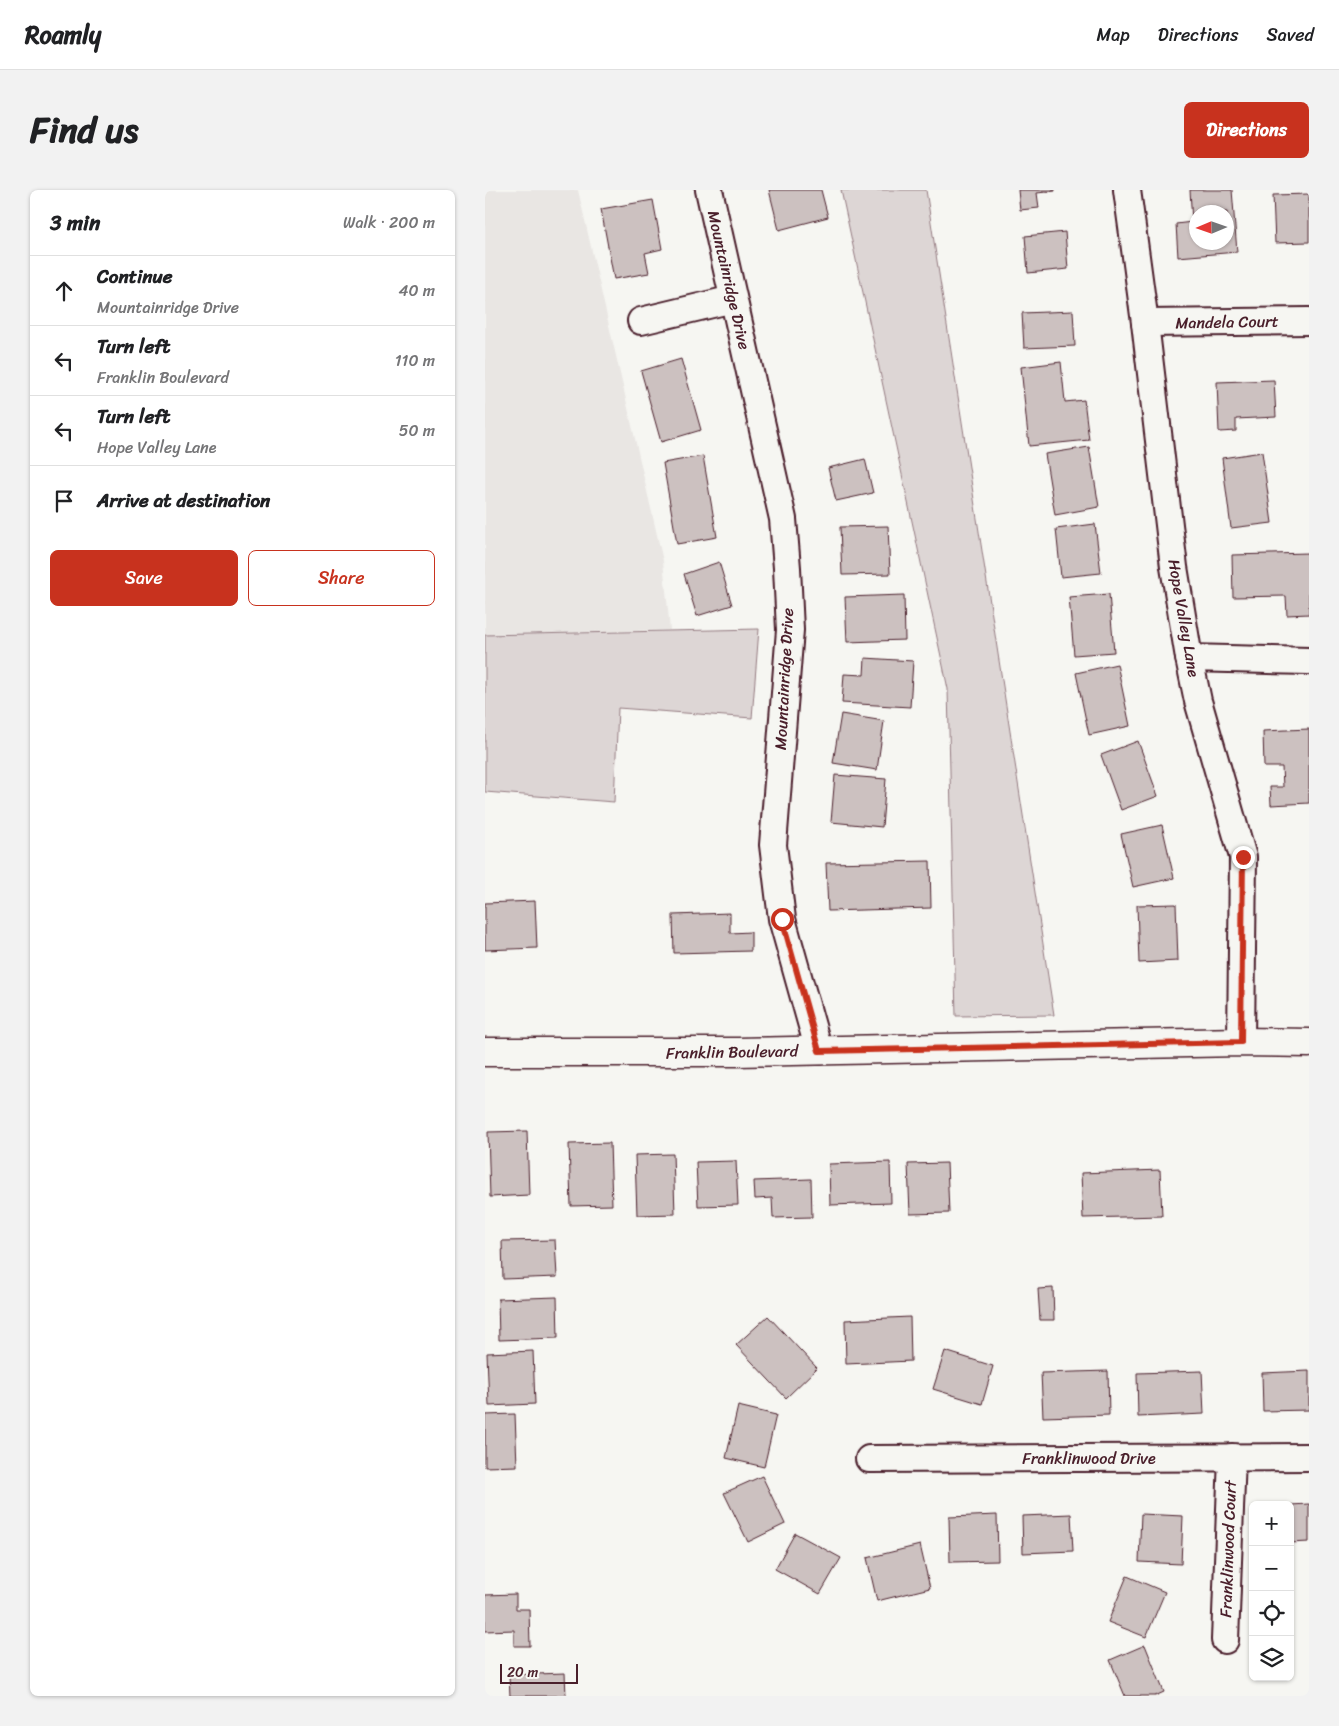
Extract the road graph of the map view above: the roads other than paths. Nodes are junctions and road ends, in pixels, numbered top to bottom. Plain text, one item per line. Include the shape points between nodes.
1 (709, 190) edge
2 (1127, 190) edge
3 (733, 300) junction
4 (641, 321) dead end
5 (1309, 322) edge
6 (1145, 323) junction
7 (1189, 658) junction
8 (1309, 661) edge
9 (1241, 1042) junction
10 (1309, 1043) edge
11 (819, 1051) junction
12 (485, 1052) edge
13 (1232, 1457) junction
14 (1309, 1457) edge
15 (869, 1459) dead end
16 (1225, 1640) dead end

1 - 3 street, Mountainridge Drive
2 - 6 street, Hope Valley Lane
3 - 4 street
3 - 11 street, Mountainridge Drive via 783,519 790,630 773,846 782,919
5 - 6 street, Mandela Court
6 - 7 street, Hope Valley Lane via 1174,567
7 - 8 street
7 - 9 street, Hope Valley Lane via 1198,701 1243,857
9 - 10 street, Franklin Boulevard
9 - 11 street, Franklin Boulevard
11 - 12 street, Franklin Boulevard
13 - 14 street, Franklinwood Drive
13 - 15 street, Franklinwood Drive
13 - 16 street, Franklinwood Court

